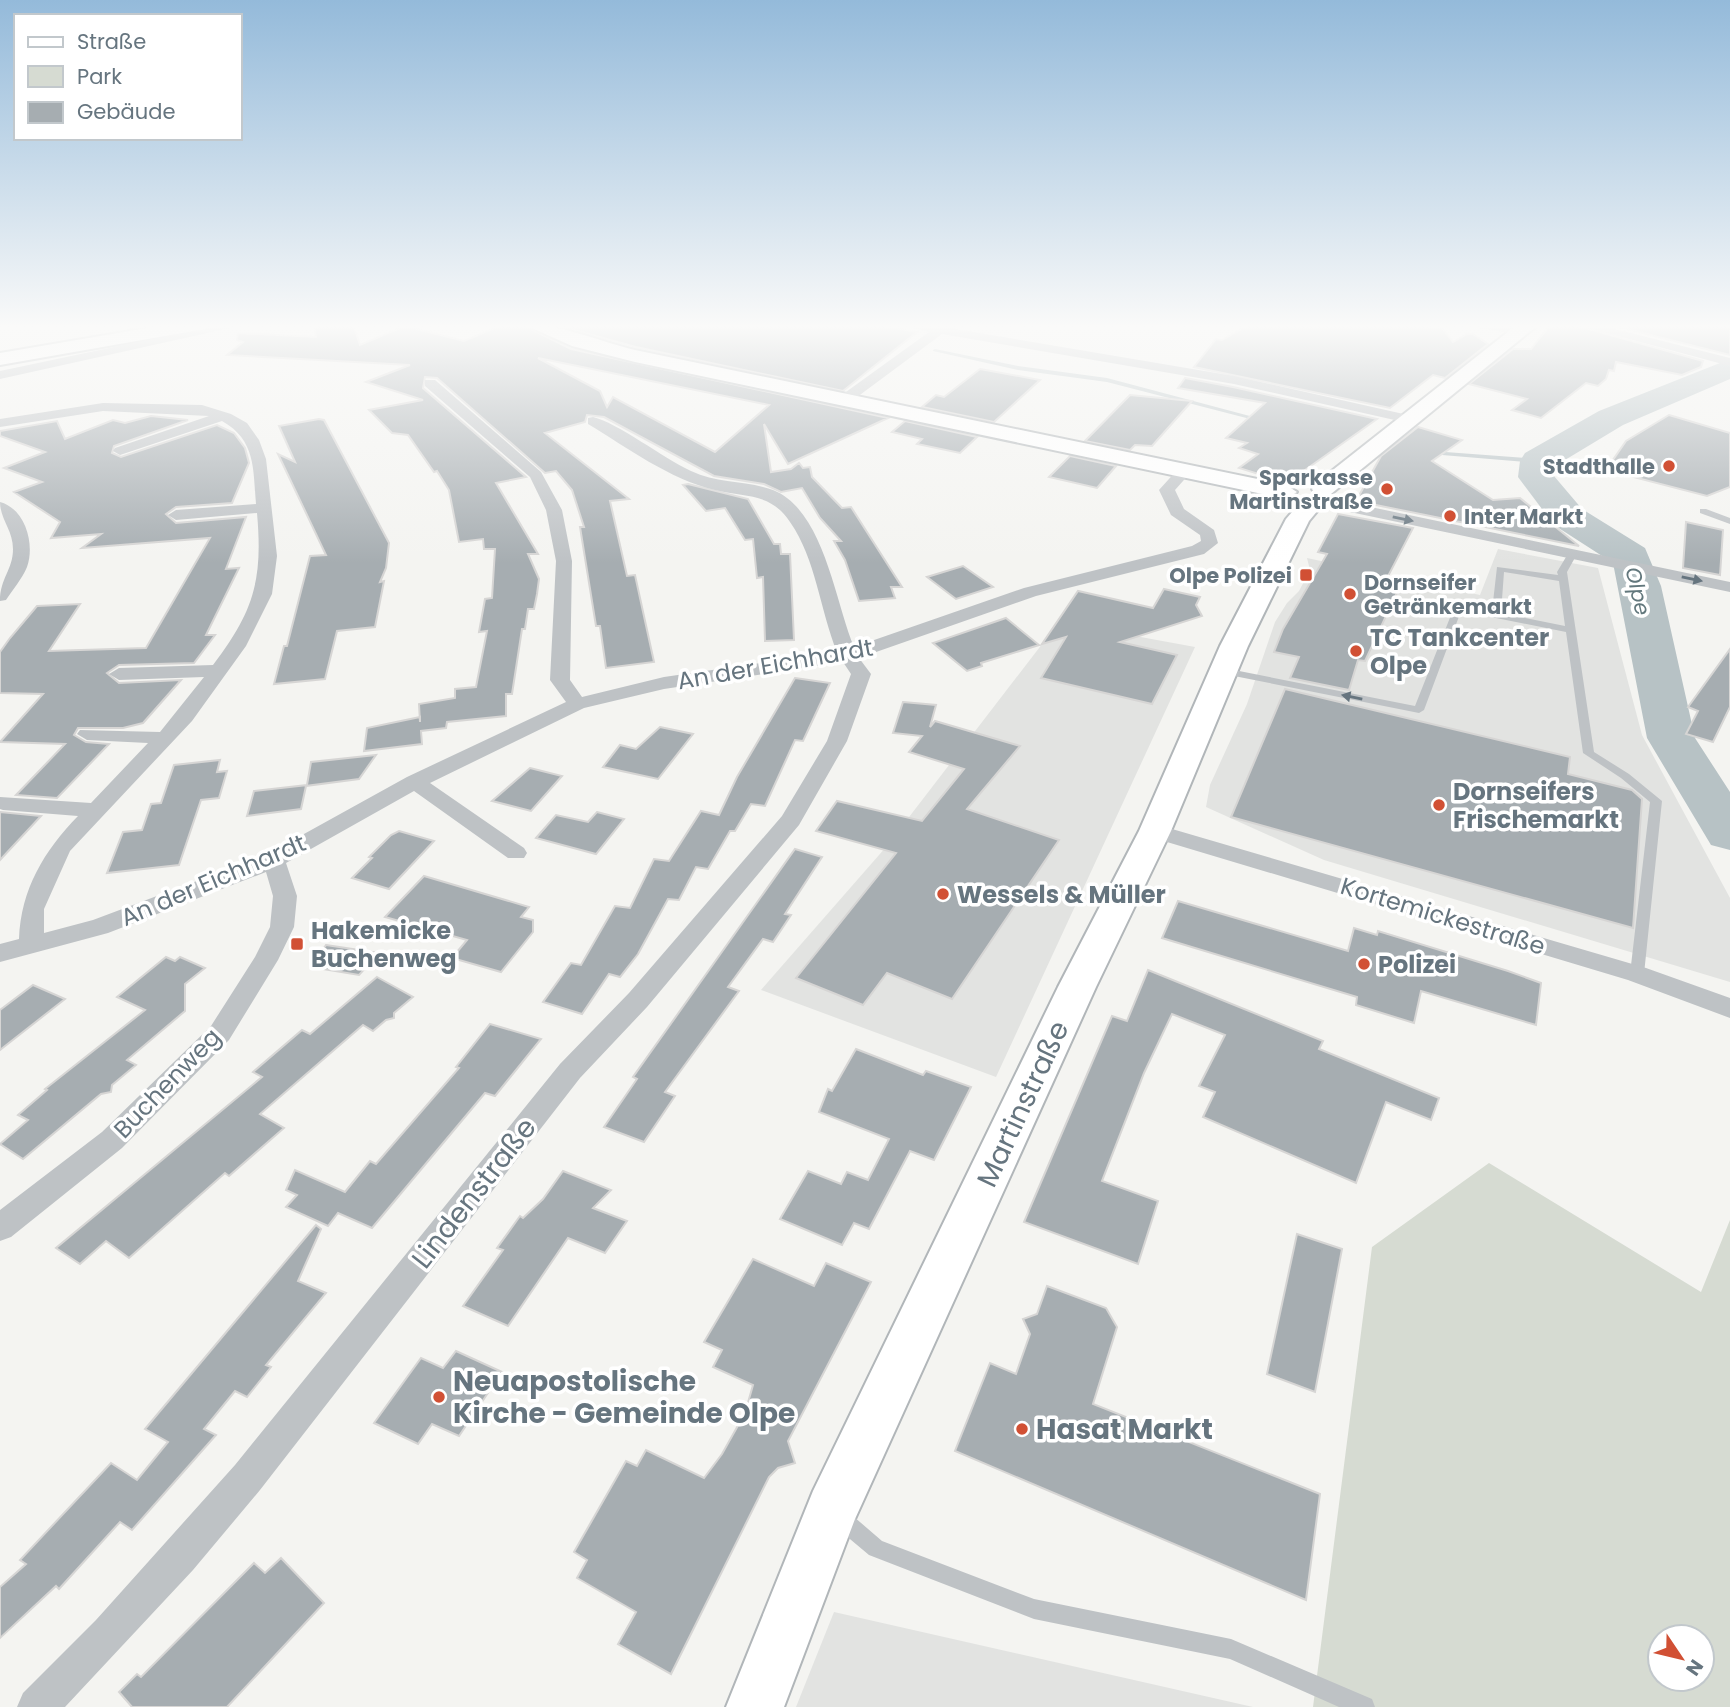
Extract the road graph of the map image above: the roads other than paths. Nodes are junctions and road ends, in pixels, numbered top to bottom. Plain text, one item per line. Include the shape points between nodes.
1 (454, 404) edge
2 (862, 404) edge
3 (1340, 404) edge
4 (1428, 404) edge
5 (222, 416) junction
6 (1408, 419) junction
7 (593, 421) dead end
8 (0, 423) edge
9 (120, 451) dead end
10 (1183, 472) junction
11 (1322, 501) junction
12 (0, 507) edge
13 (264, 508) junction
14 (1703, 511) dead end
15 (176, 515) dead end
16 (1730, 521) edge
17 (1573, 554) junction
18 (1563, 579) junction
19 (1730, 587) edge
20 (0, 596) edge
21 (1496, 615) junction
22 (1571, 630) junction
23 (847, 656) junction
24 (219, 671) junction
25 (1224, 671) junction
26 (119, 674) dead end
27 (578, 704) junction
28 (87, 734) dead end
29 (164, 738) junction
30 (415, 782) junction
31 (3, 803) dead end
32 (95, 810) junction
33 (1155, 831) junction
34 (516, 853) dead end
35 (275, 859) junction
36 (31, 945) junction
37 (0, 953) edge
38 (1637, 974) junction
39 (1730, 1008) edge
40 (0, 1228) edge
41 (832, 1510) junction
42 (37, 1707) edge
43 (755, 1707) edge
44 (1364, 1707) edge

1 - 27 street via 536,475 554,510 564,561 560,680
2 - 10 street
3 - 6 street
4 - 6 street, Martinstraße
5 - 8 street via 202,409 103,407
5 - 9 street
5 - 13 street via 242,426 252,440 259,459
6 - 11 street, Martinstraße
7 - 23 street via 706,483 758,489 790,510 815,554
10 - 11 street via 1286,492 1289,502
10 - 23 street, An der Eichhardt via 1167,490 1177,512 1208,533 1210,543 1198,550 1030,592
11 -> 17 street
11 - 25 street, Martinstraße via 1298,519
12 - 20 street via 11,513 21,536 18,570
13 - 15 street
13 - 24 street via 269,556 263,594
14 - 16 lane
17 - 18 lane via 1562,572
17 -> 19 street
18 - 21 lane via 1500,569
18 - 22 lane
21 - 22 lane
21 -> 25 lane via 1458,607 1419,710
22 - 38 lane via 1589,753 1656,801
23 - 27 street, An der Eichhardt via 664,683
23 - 42 street, Lindenstraße via 861,674 837,740 791,820 638,1000 570,1071 190,1545 107,1639
24 - 26 street
24 - 29 street
25 - 33 street, Martinstraße
27 - 30 street, An der Eichhardt
28 - 29 street
29 - 32 street
30 - 34 street
30 - 35 street, An der Eichhardt
31 - 32 street
32 - 36 street via 60,848 32,909
33 - 38 street, Kortemickestraße
33 - 41 street, Martinstraße
35 - 36 street, An der Eichhardt via 99,927
35 - 40 street, Buchenweg via 285,895 282,927 220,1033 112,1140
36 - 37 street, An der Eichhardt
38 - 39 street, Kortemickestraße
41 - 43 street, Martinstraße
41 - 44 lane via 877,1548 1034,1609 1231,1649

